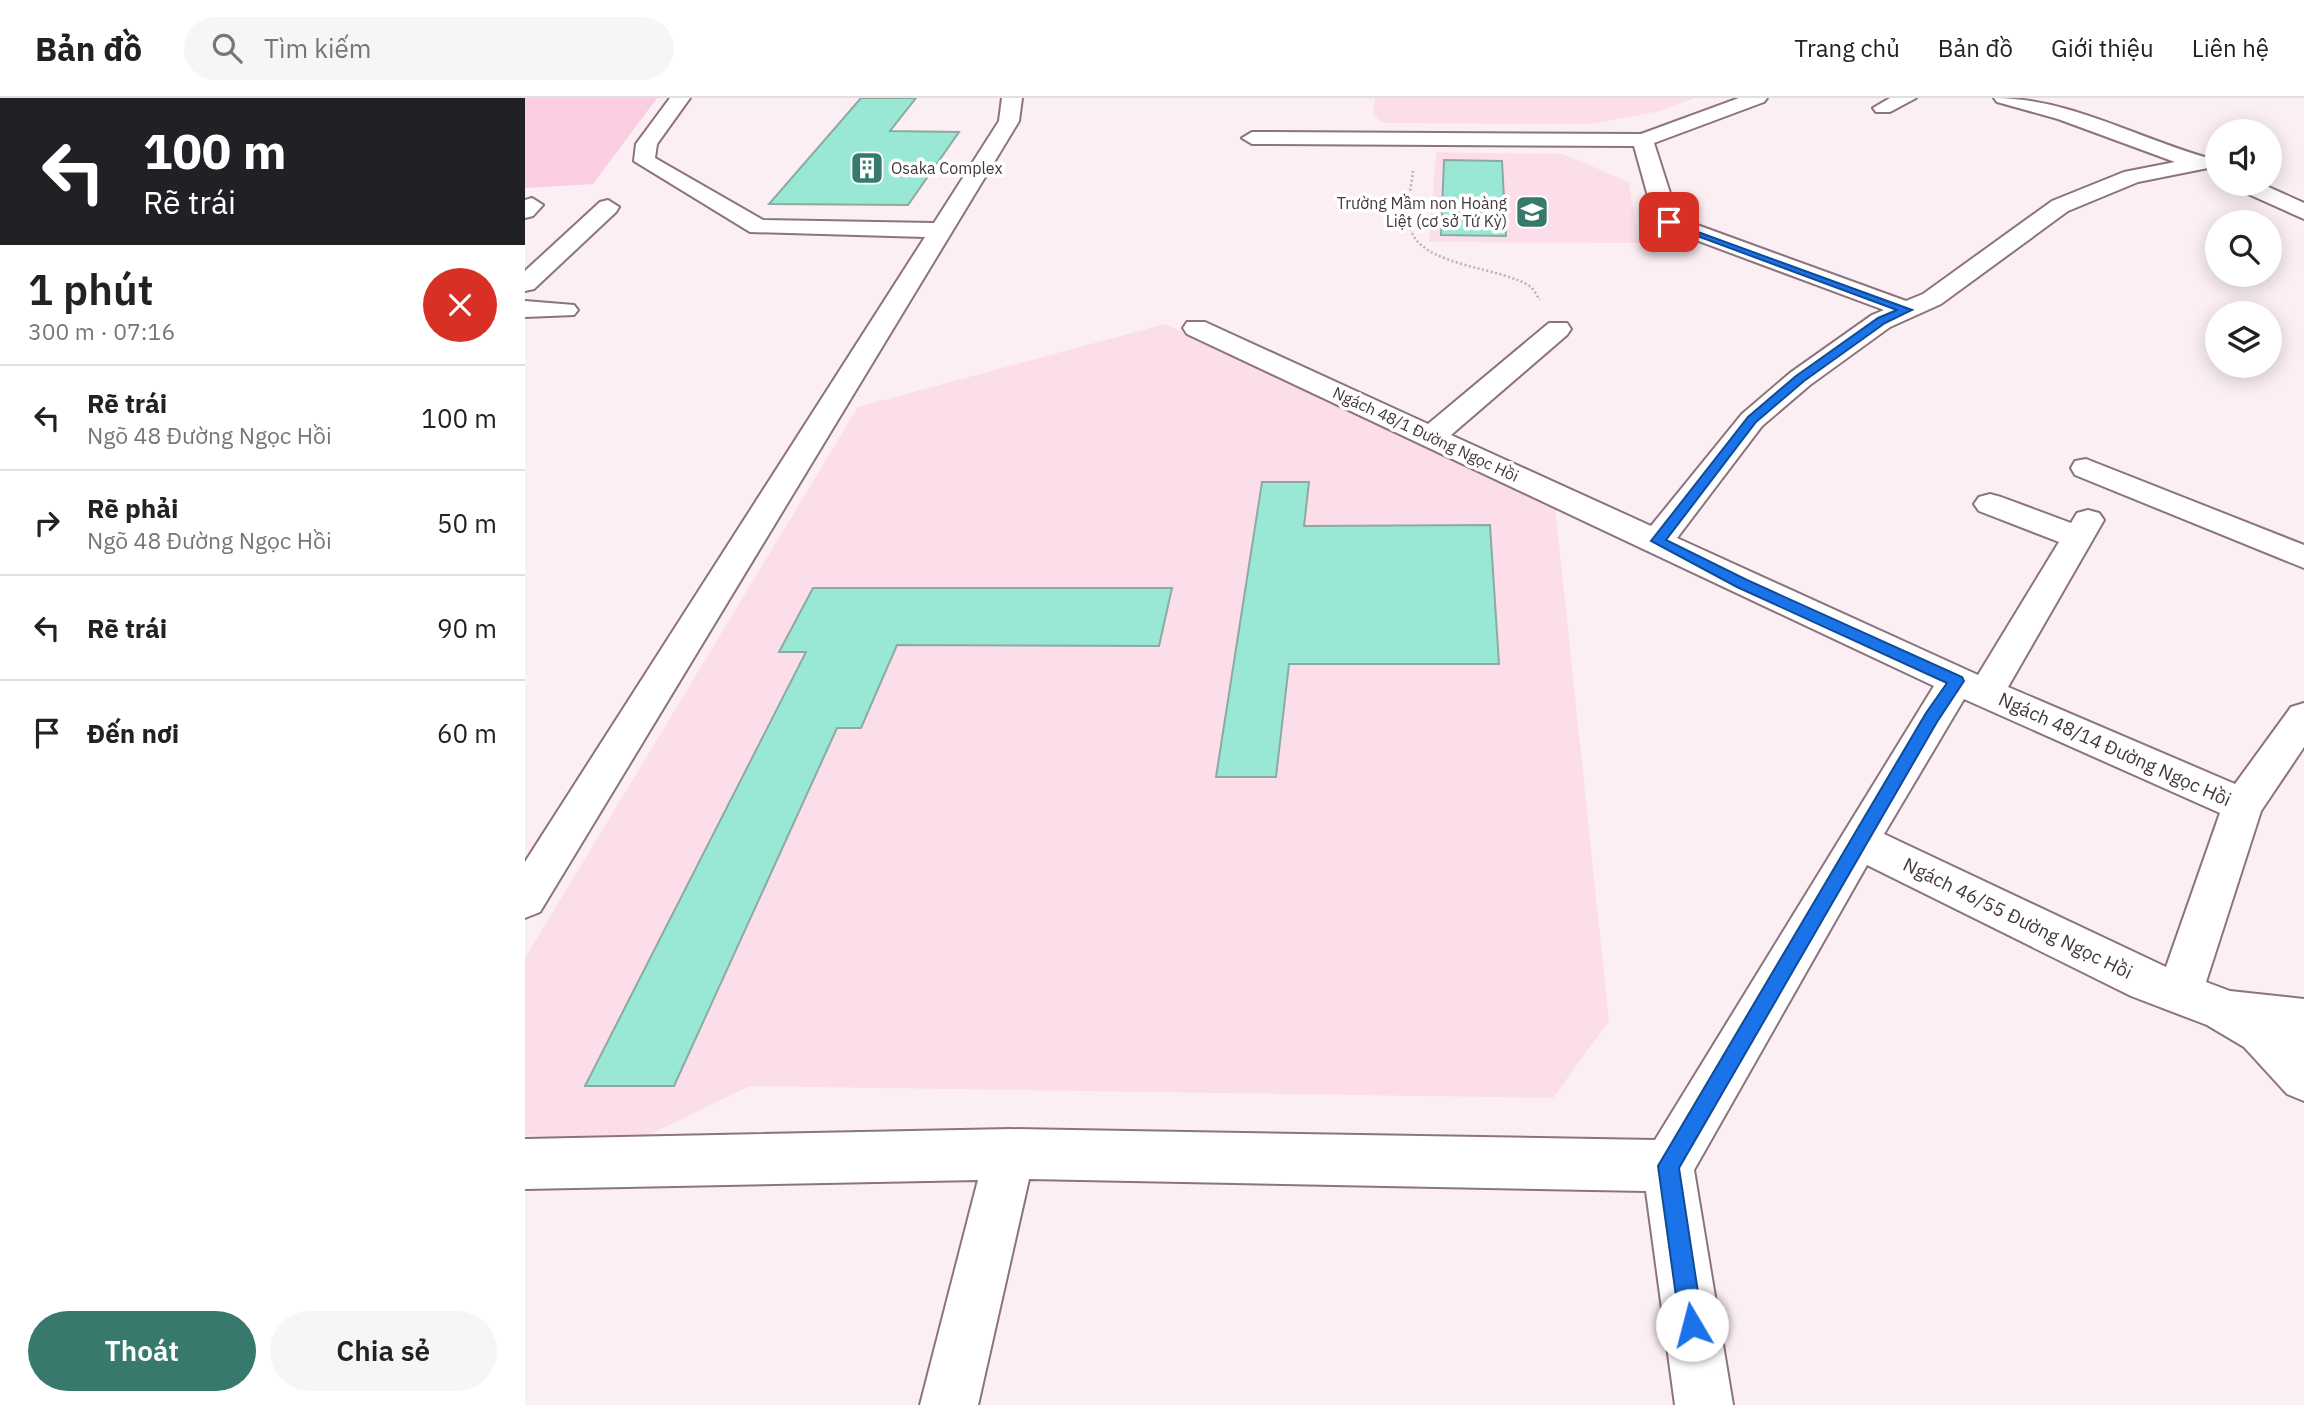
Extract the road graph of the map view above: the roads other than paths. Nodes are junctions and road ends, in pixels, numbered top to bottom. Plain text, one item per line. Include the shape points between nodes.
1 (680, 98) edge
2 (1012, 98) edge
3 (1758, 98) edge
4 (1906, 98) edge
5 (2004, 98) edge
6 (1883, 108) dead end
7 (1252, 138) dead end
8 (1643, 140) junction
9 (2205, 166) edge
10 (2205, 168) edge
11 (2270, 196) edge
12 (608, 207) dead end
13 (2304, 212) edge
14 (939, 230) junction
15 (525, 284) edge
16 (525, 309) edge
17 (565, 310) dead end
18 (1907, 310) junction
19 (1196, 328) dead end
20 (1558, 330) road end
21 (1431, 437) junction
22 (2086, 468) dead end
23 (1990, 504) dead end
24 (1657, 541) junction
25 (2304, 556) edge
26 (1972, 687) junction
27 (2304, 717) edge
28 (2243, 805) junction
29 (1858, 841) junction
30 (525, 899) edge
31 (2180, 992) junction
32 (2262, 1021) edge
33 (2304, 1077) edge
34 (1010, 1154) junction
35 (525, 1164) edge
36 (1668, 1166) junction
37 (949, 1405) edge
38 (1704, 1405) edge

1 - 14 street via 650,137 643,151 645,161 758,227
2 - 14 street via 1009,121
3 - 8 street
4 - 6 street
5 - 9 street
7 - 8 street
8 - 18 street via 1669,222
10 - 18 street via 2132,177 2060,206 1932,299
11 - 13 street
12 - 15 street
14 - 30 street
16 - 17 street
18 - 24 street via 1881,321 1752,419
19 - 21 street, Ngách 48/1 Đường Ngọc Hồi
20 - 21 street
21 - 24 street, Ngách 48/1 Đường Ngọc Hồi
22 - 25 street
23 - 26 street via 2083,529
24 - 26 street, Ngách 48/1 Đường Ngọc Hồi
26 - 28 street, Ngách 48/14 Đường Ngọc Hồi
26 - 29 street
27 - 28 street
28 - 31 street
29 - 31 street, Ngách 46/55 Đường Ngọc Hồi via 2147,981
29 - 36 street
31 - 32 street, Ngách 46/55 Đường Ngọc Hồi
32 - 33 street
34 - 35 street
34 - 36 street
34 - 37 street
36 - 38 street

